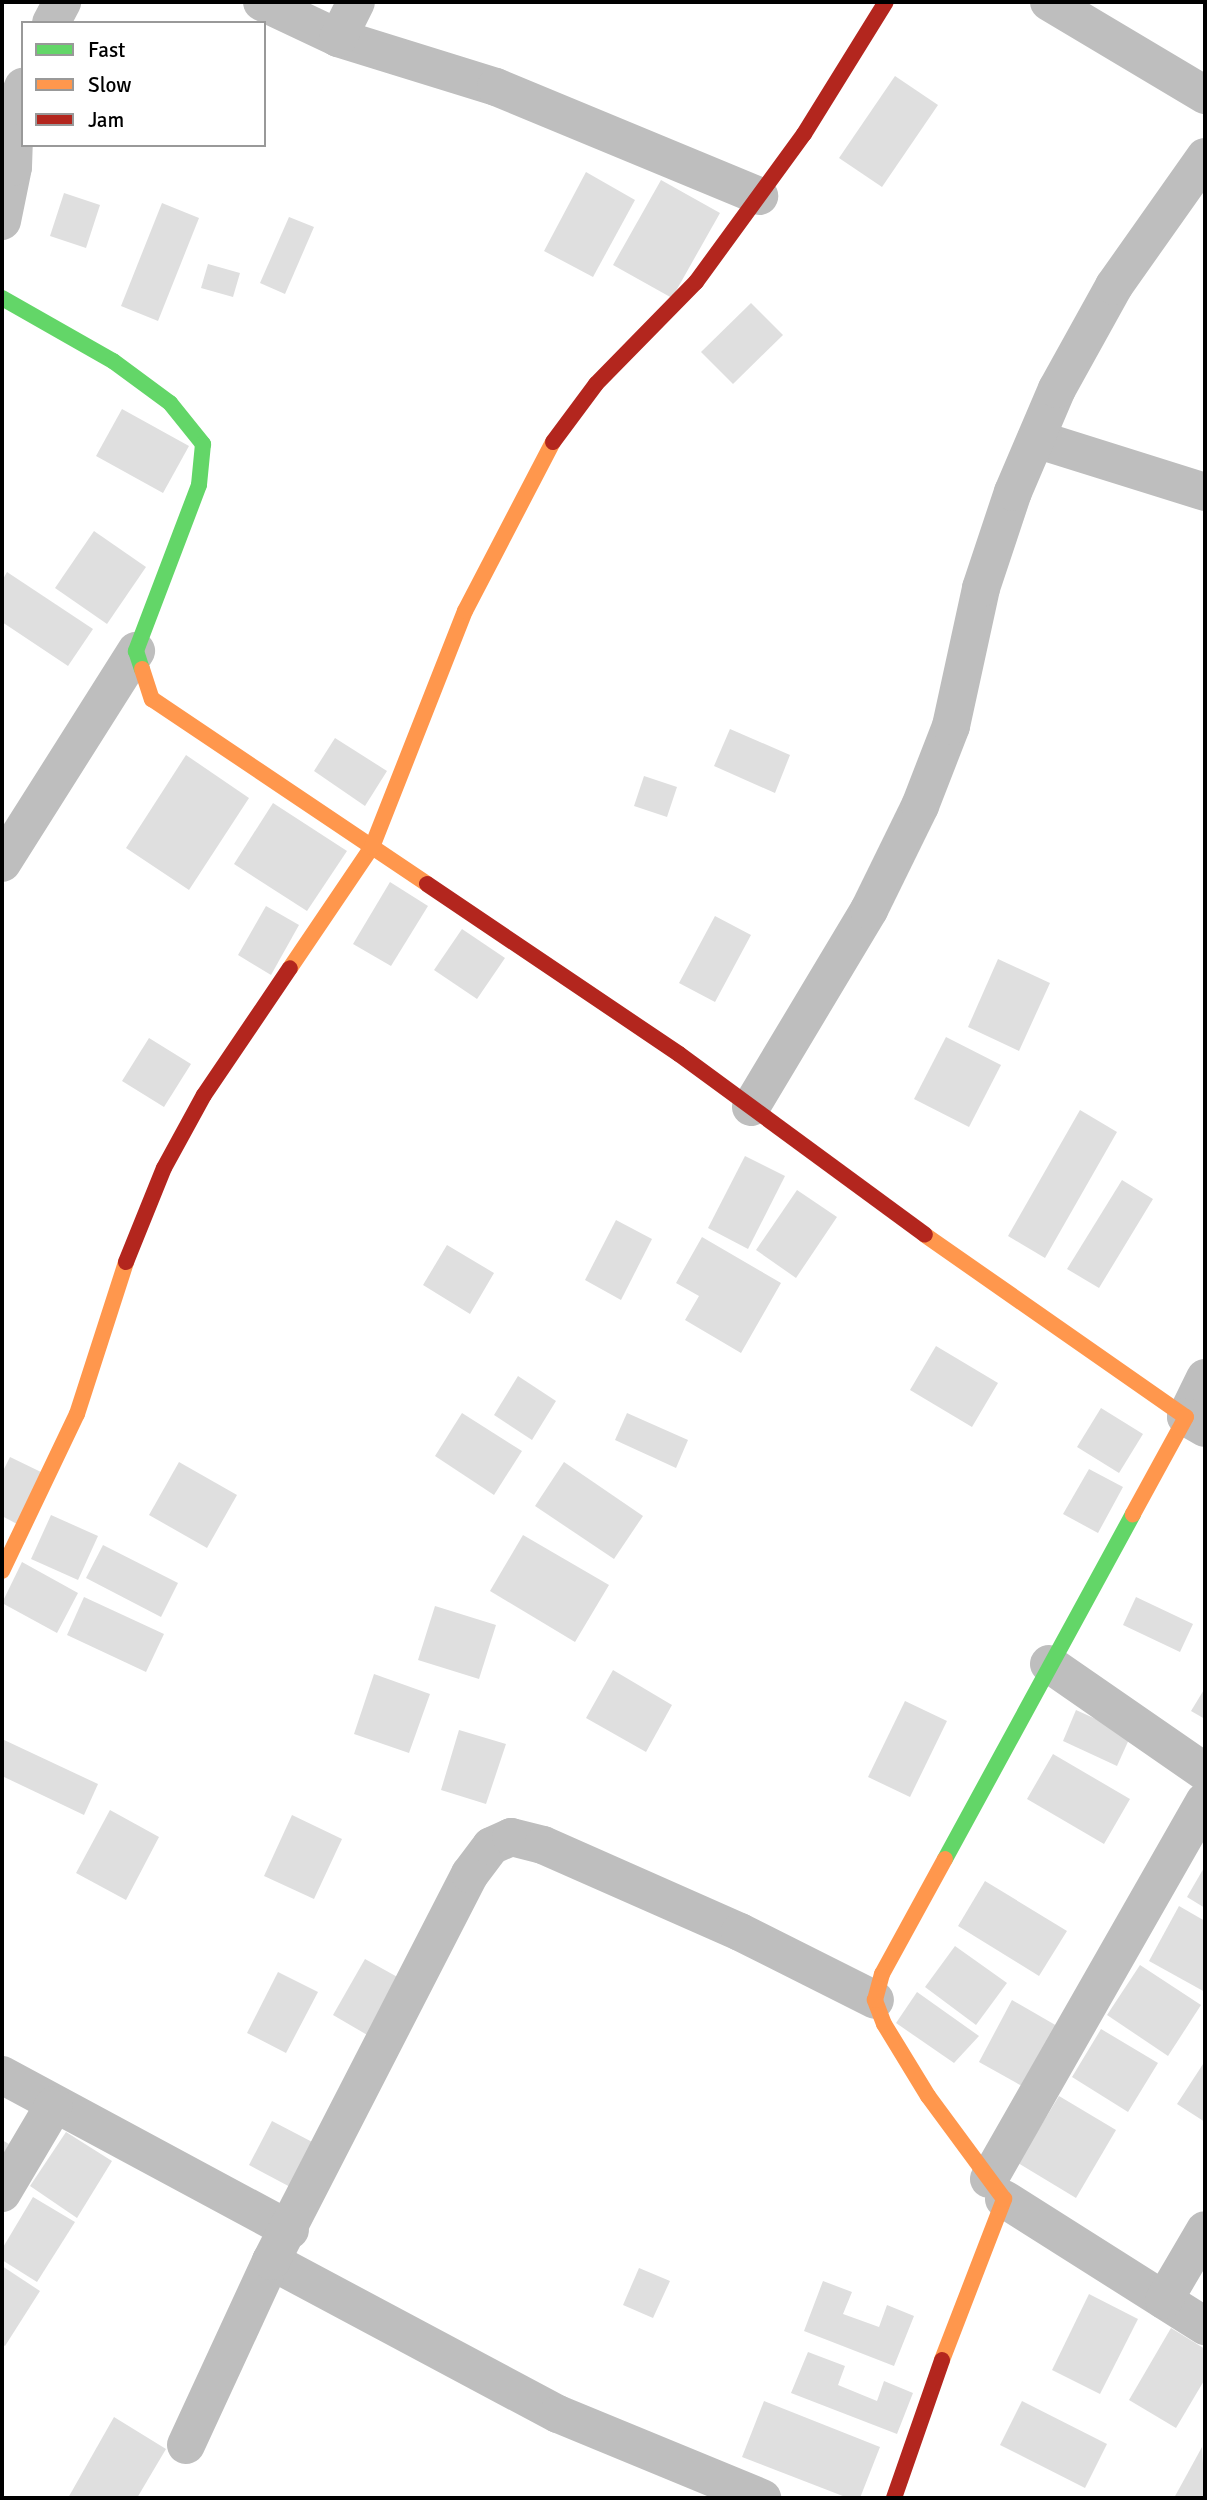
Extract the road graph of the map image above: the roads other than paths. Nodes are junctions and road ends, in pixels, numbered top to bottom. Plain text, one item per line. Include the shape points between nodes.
1 (62, 2) edge
2 (261, 2) edge
3 (356, 2) edge
4 (886, 2) edge
5 (1049, 2) edge
6 (52, 21) edge
7 (338, 38) junction
8 (21, 92) edge
9 (1205, 94) edge
10 (1205, 157) edge
11 (759, 196) junction
12 (2, 221) edge
13 (2, 298) edge
14 (1036, 439) junction
15 (1205, 492) edge
16 (136, 651) junction
17 (372, 847) junction
18 (2, 863) edge
19 (751, 1107) junction
20 (1205, 1378) edge
21 (1196, 1422) edge
22 (2, 1571) edge
23 (1049, 1664) junction
24 (1205, 1772) edge
25 (1205, 1801) edge
26 (876, 2000) junction
27 (2, 2075) edge
28 (54, 2105) junction
29 (997, 2189) junction
30 (2, 2193) edge
31 (1205, 2230) edge
32 (281, 2245) junction
33 (1164, 2300) junction
34 (1205, 2326) edge
35 (186, 2445) dead end
36 (762, 2498) edge
37 (894, 2498) edge

1 - 6 street
2 - 7 street
3 - 7 street
4 - 11 street via 841,79
5 - 9 street
7 - 11 street via 496,87
8 - 12 street via 15,106 13,167
10 - 14 street via 1114,286 1057,389
11 - 17 street via 696,282 596,384 558,433 465,611
13 - 16 street via 113,361 170,403 203,444 200,485
14 - 15 street
14 - 19 street via 981,588 951,726 920,806 869,910
16 - 17 street via 152,699
16 - 18 street
17 - 19 street
17 - 22 street via 204,1095 164,1168 132,1240 77,1414
19 - 21 street via 989,1282
20 - 21 street
21 - 23 street
23 - 24 street
23 - 26 street via 905,1925 882,1974
25 - 29 street
26 - 29 street via 884,2024 916,2077
26 - 32 street via 728,1926 543,1845 511,1837 491,1846 470,1874
27 - 28 street
28 - 30 street
28 - 32 street
29 - 33 street
29 - 37 street
31 - 33 street
32 - 35 street
32 - 36 street via 558,2414
33 - 34 street

